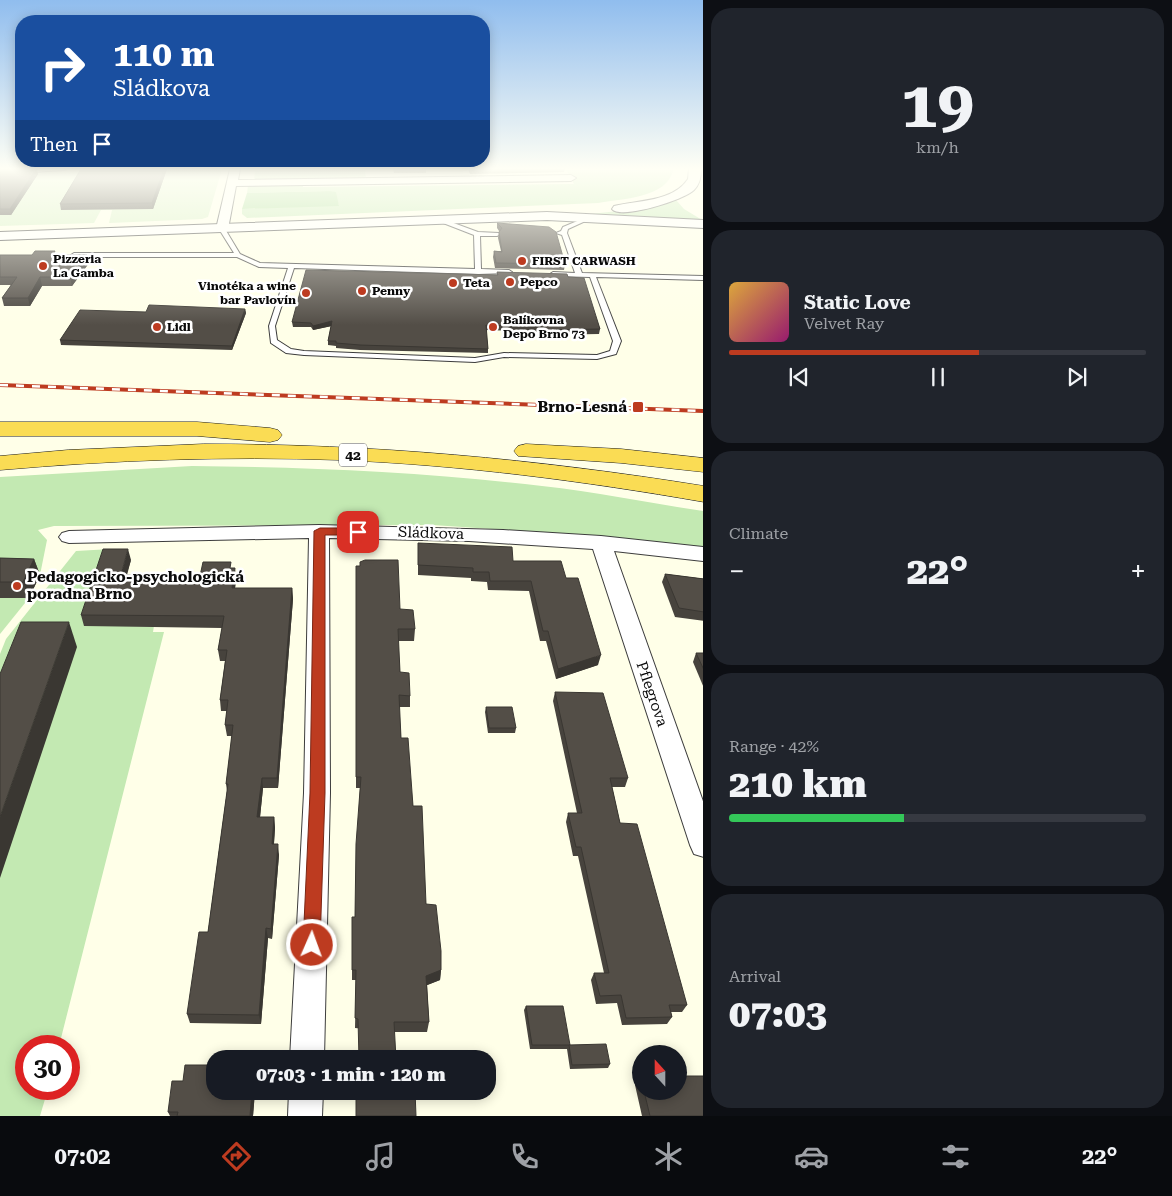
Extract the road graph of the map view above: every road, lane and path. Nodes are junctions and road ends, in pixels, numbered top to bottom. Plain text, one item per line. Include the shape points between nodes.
1 (224, 221) edge
2 (414, 221) edge
3 (443, 221) edge
4 (582, 221) edge
5 (648, 221) edge
6 (703, 224) edge
7 (222, 229) junction
8 (554, 233) edge
9 (564, 233) junction
10 (477, 234) junction
11 (498, 234) edge
12 (0, 236) edge
13 (238, 254) junction
14 (67, 255) edge
15 (292, 266) junction
16 (478, 272) junction
17 (514, 273) edge
18 (542, 273) edge
19 (579, 274) junction
20 (592, 274) junction
21 (703, 278) edge
22 (0, 429) edge
23 (270, 435) junction
24 (0, 445) edge
25 (526, 451) junction
26 (0, 463) edge
27 (703, 465) edge
28 (703, 476) edge
29 (703, 494) edge
30 (320, 531) junction
31 (69, 537) dead end
32 (601, 542) junction
33 (703, 554) edge
34 (703, 845) edge
35 (307, 1050) edge
36 (306, 1100) edge
37 (305, 1116) edge

1 - 7 street
2 - 7 street
3 - 10 lane
4 - 9 lane via 565,228
5 - 6 street
7 - 12 street
7 - 13 lane
8 - 9 lane
9 - 19 lane
10 - 11 lane
10 - 16 lane
13 - 14 lane
13 - 15 lane via 259,265
15 - 16 lane
15 - 20 lane via 272,326 274,341 289,351 475,360 504,355 597,357 613,352 617,341
16 - 17 lane
18 - 19 lane
19 - 20 lane
20 - 21 lane
22 - 23 highway, 42 via 197,429
23 - 24 highway, 42 via 167,436
23 - 25 highway, 42 via 377,439
25 - 27 highway, 42 via 621,456
25 - 28 highway, 42
26 - 29 highway, 42 via 174,453 311,453 542,470
30 - 31 street, Sládkova
30 - 32 street, Sládkova via 435,532
30 - 35 street via 317,793
32 - 33 street, Sládkova
32 - 34 street, Pflegrova
36 - 37 street

